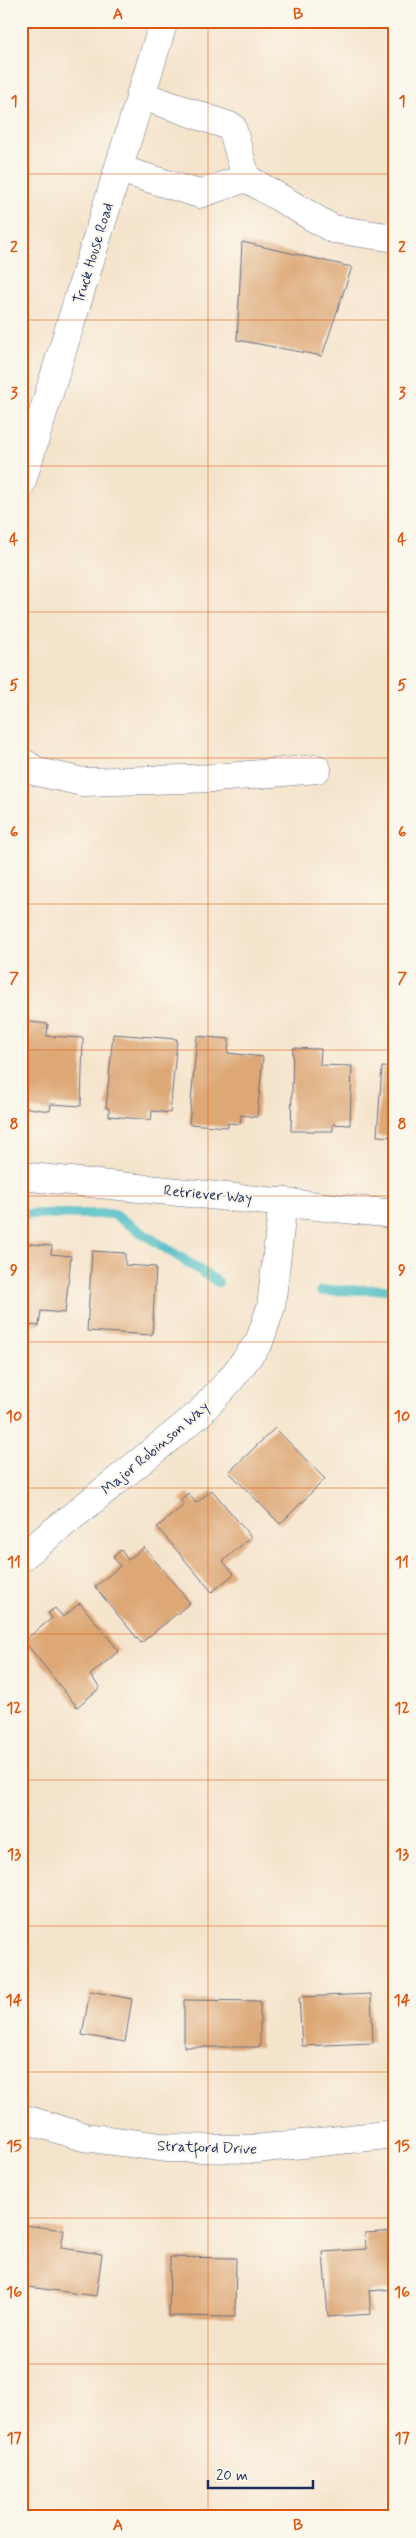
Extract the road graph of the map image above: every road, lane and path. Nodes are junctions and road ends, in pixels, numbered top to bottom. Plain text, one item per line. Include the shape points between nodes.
1 (164, 21) edge
2 (140, 96) junction
3 (119, 170) junction
4 (246, 178) junction
5 (395, 238) edge
6 (21, 484) edge
7 (21, 761) edge
8 (317, 769) dead end
9 (21, 1176) edge
10 (283, 1201) junction
11 (395, 1214) edge
12 (21, 1558) edge
13 (21, 2118) edge
14 (395, 2134) edge

1 - 2 street, Truck House Road
2 - 3 street, Truck House Road
2 - 4 street via 232,128
3 - 4 street via 199,194
3 - 6 street, Truck House Road
4 - 5 street via 333,230
7 - 8 street via 38,772 83,782 216,778
9 - 10 street, Retriever Way
10 - 11 street, Retriever Way
10 - 12 street, Major Robinson Way via 271,1307 259,1342 200,1414
13 - 14 street, Stratford Drive via 84,2137 168,2148 256,2150

